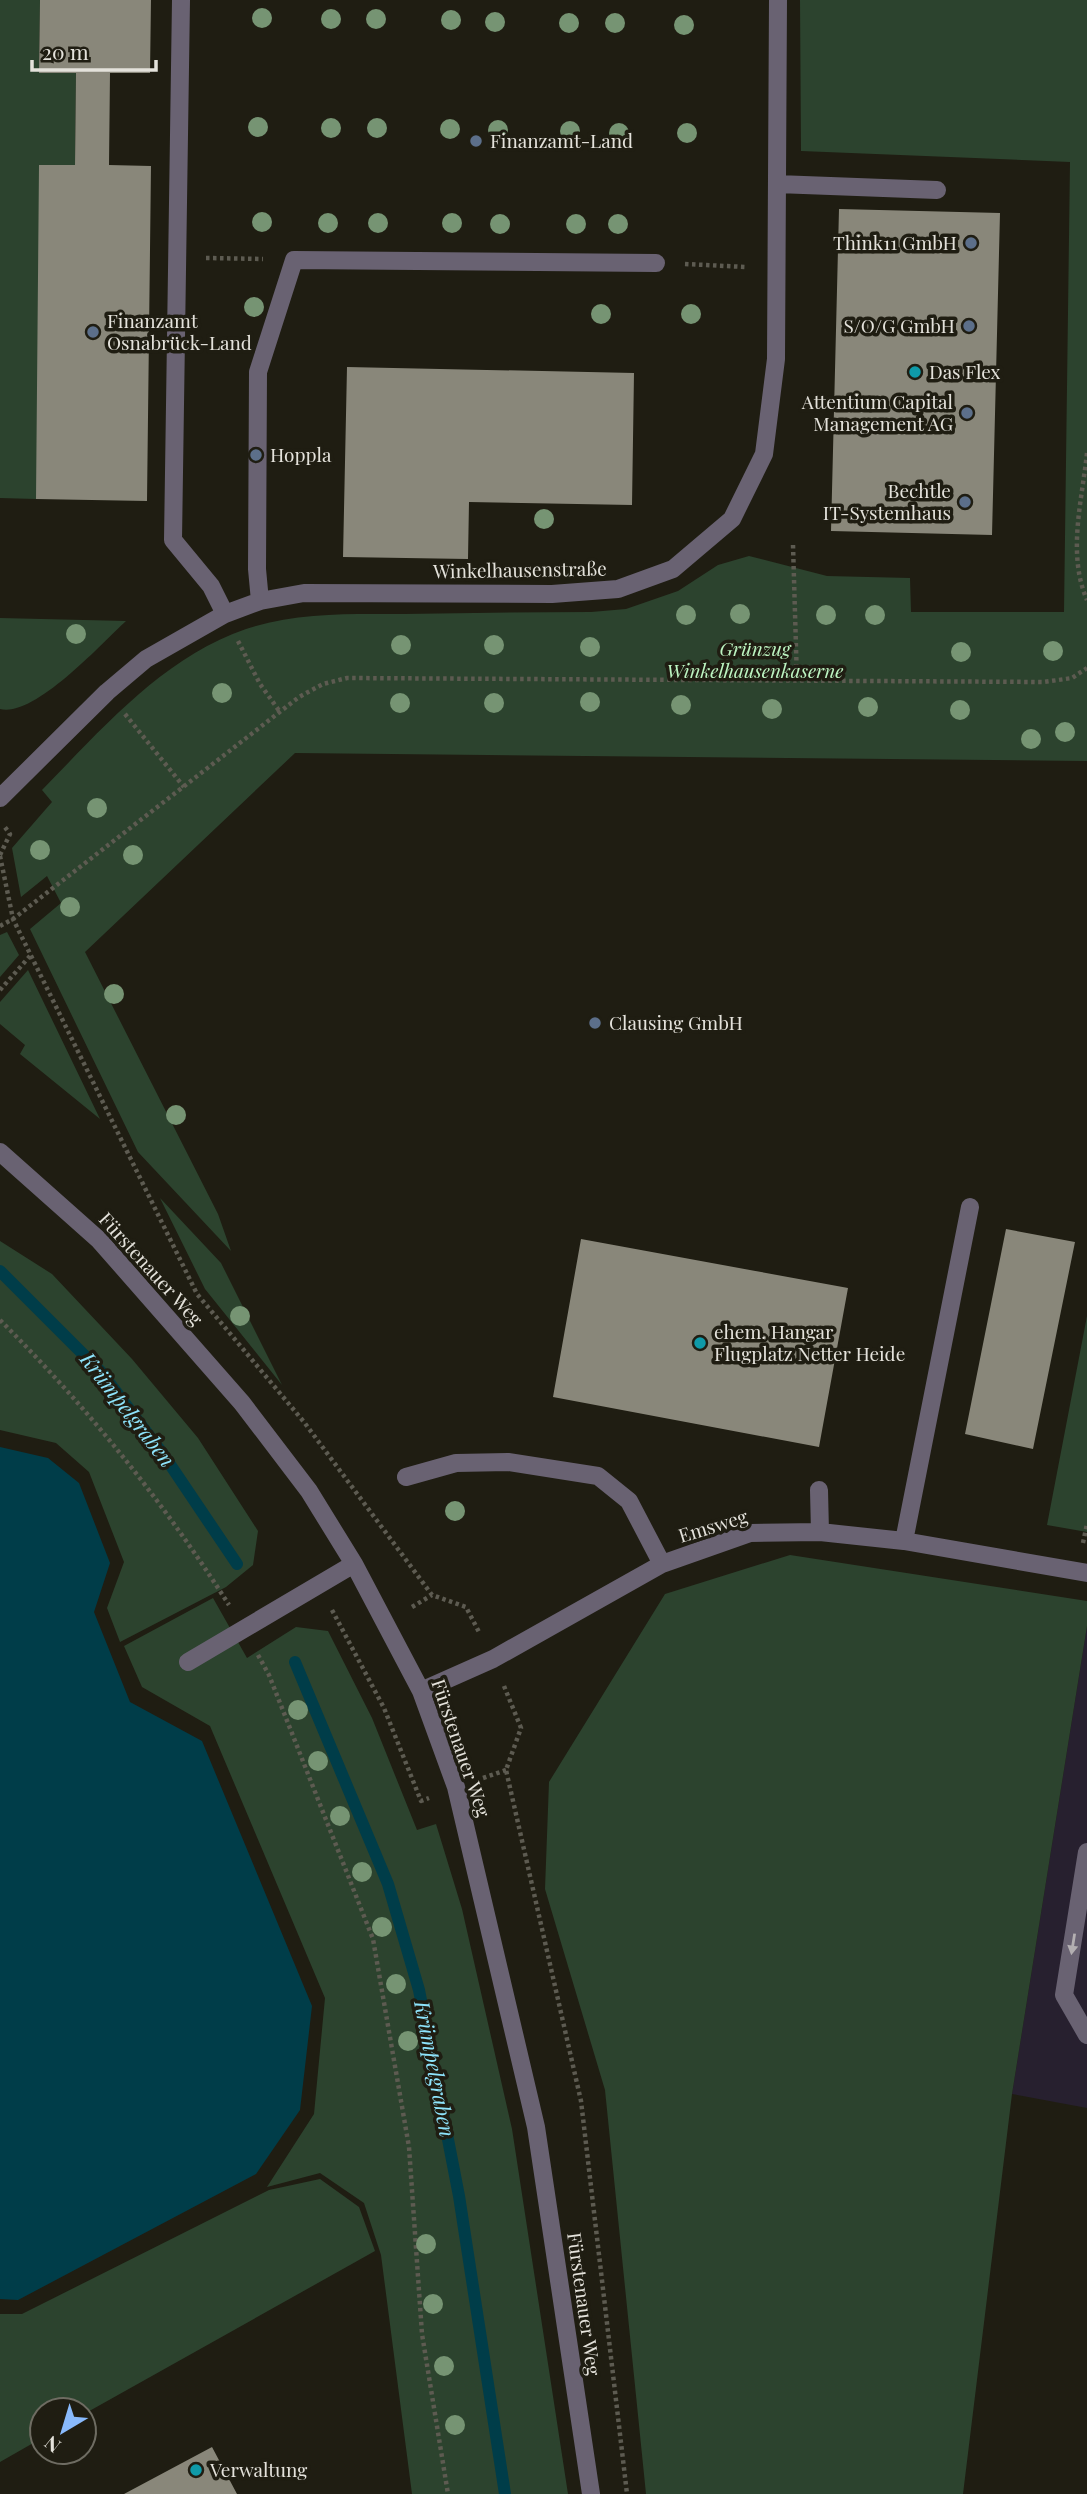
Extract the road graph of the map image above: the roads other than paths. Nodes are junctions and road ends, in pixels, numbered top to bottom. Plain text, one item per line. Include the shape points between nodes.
1 (181, 0) edge
2 (778, 0) edge
3 (777, 184) junction
4 (937, 190) dead end
5 (656, 263) road end
6 (260, 601) junction
7 (225, 614) junction
8 (0, 798) edge
9 (0, 1152) edge
10 (970, 1207) dead end
11 (406, 1477) dead end
12 (819, 1490) dead end
13 (820, 1532) junction
14 (904, 1541) junction
15 (354, 1564) junction
16 (662, 1564) junction
17 (1087, 1573) edge
18 (188, 1662) dead end
19 (421, 1690) junction
20 (1087, 1852) edge
21 (1087, 2035) edge
22 (591, 2494) edge

1 - 7 street via 173,540 211,586
2 - 3 street, Winkelhausenstraße
3 - 4 street
3 - 6 street, Winkelhausenstraße via 776,359 764,454 732,519 673,569 618,589 552,594 304,593
5 - 6 street via 295,260 258,372
6 - 7 street, Winkelhausenstraße
7 - 8 street, Winkelhausenstraße via 146,660 107,692
9 - 15 street, Fürstenauer Weg via 99,1240 242,1402 309,1491
10 - 14 street
11 - 16 street via 456,1463 508,1462 598,1476 629,1501
12 - 13 street
13 - 14 street, Emsweg
13 - 16 street, Emsweg via 750,1533
14 - 17 street, Emsweg
15 - 18 street
15 - 19 street, Fürstenauer Weg
16 - 19 street, Emsweg via 493,1659
19 - 22 street, Fürstenauer Weg via 456,1787 536,2127
20 -> 21 street via 1064,1996

